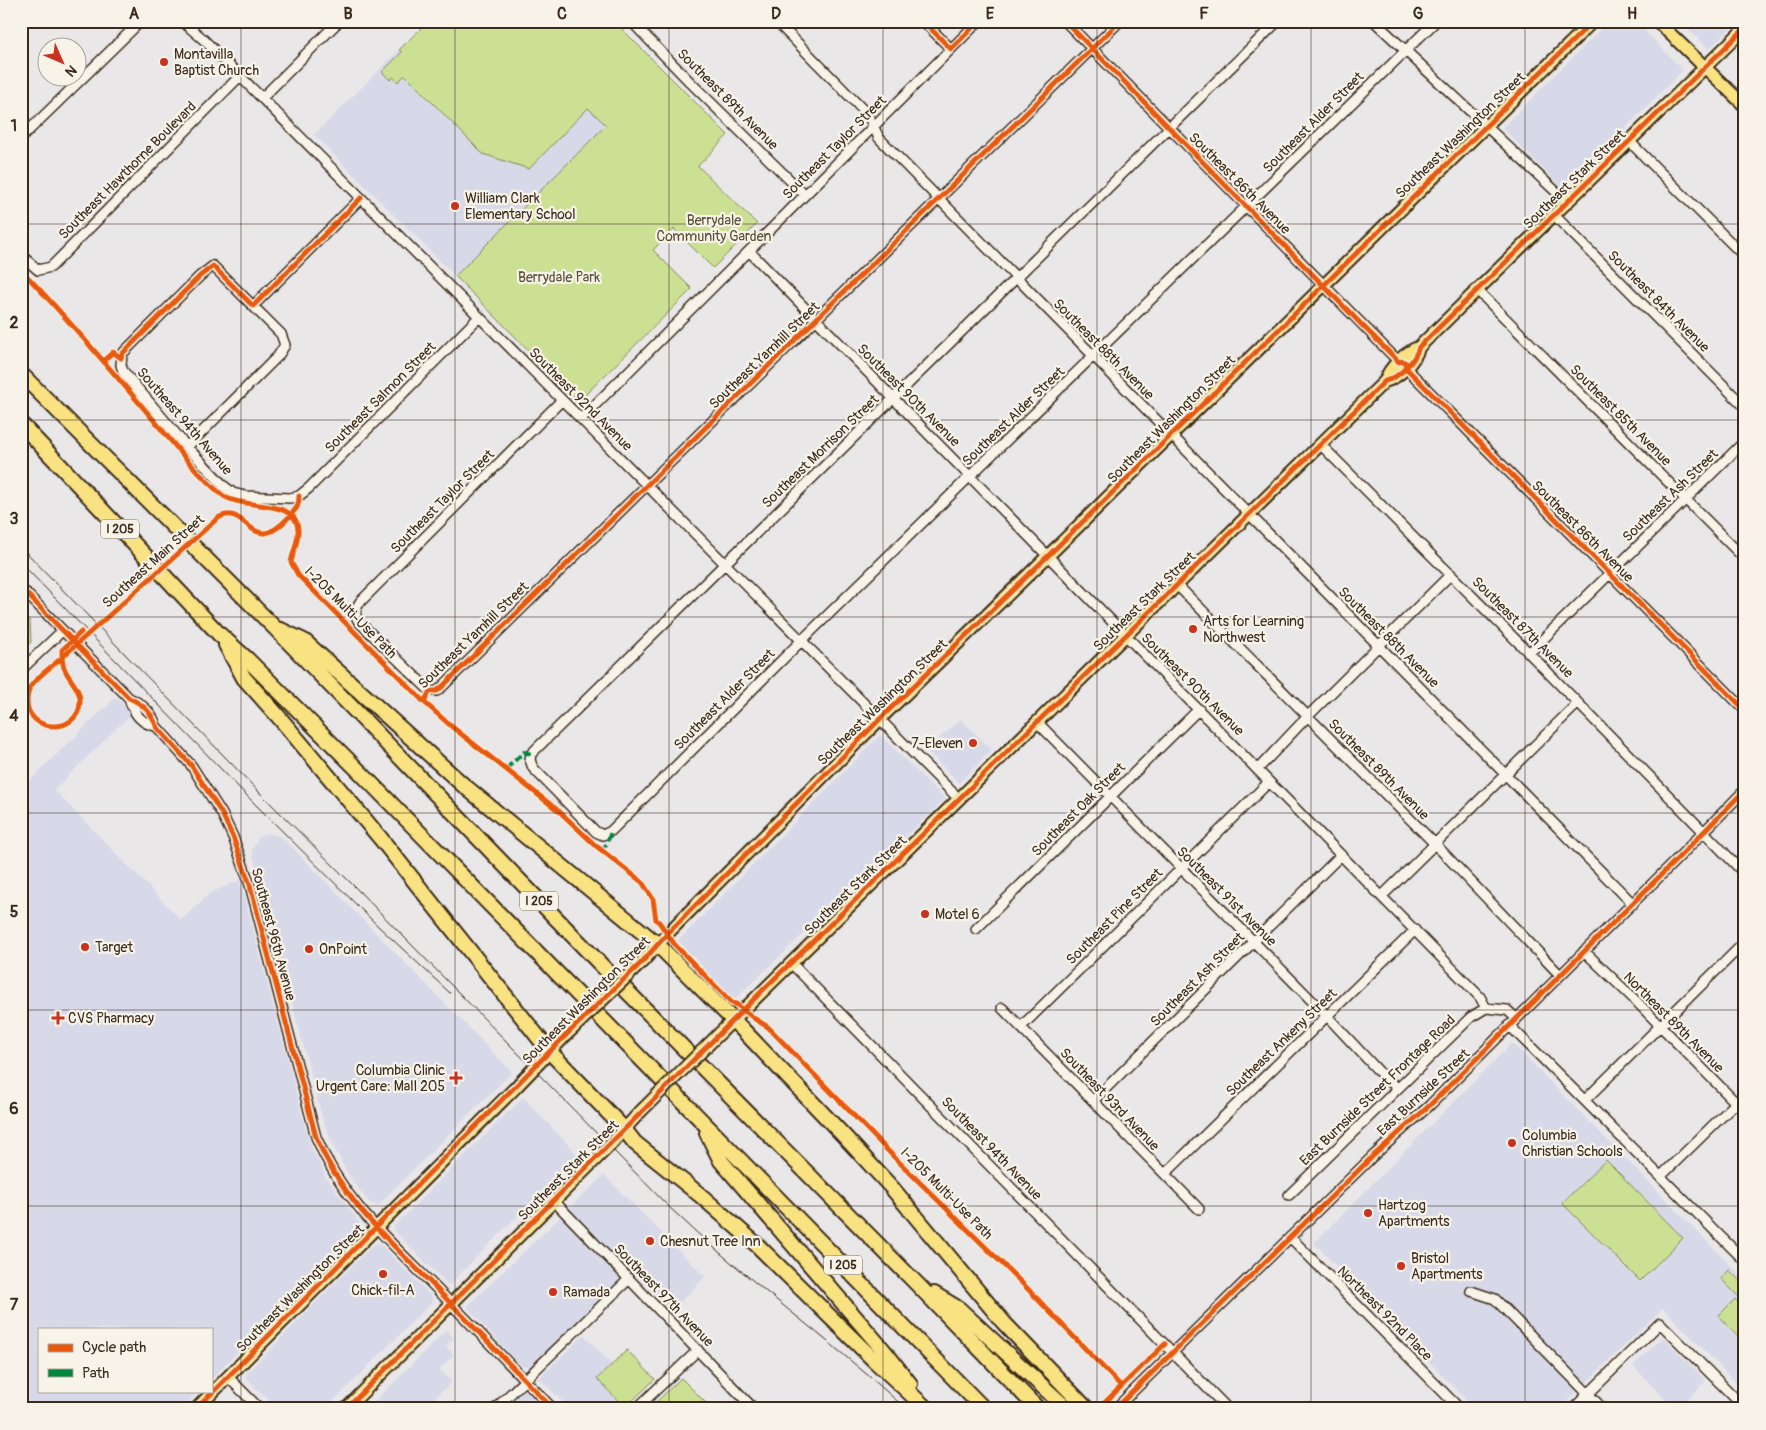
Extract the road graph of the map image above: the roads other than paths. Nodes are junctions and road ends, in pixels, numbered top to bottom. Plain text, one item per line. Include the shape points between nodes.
1 (142, 21) edge
2 (182, 21) edge
3 (339, 21) edge
4 (631, 21) edge
5 (776, 21) edge
6 (923, 21) edge
7 (979, 21) edge
8 (1064, 21) edge
9 (1120, 21) edge
10 (1278, 21) edge
11 (1374, 21) edge
12 (1436, 21) edge
13 (1593, 21) edge
14 (1657, 21) edge
15 (1745, 28) edge
16 (951, 49) junction
17 (1092, 49) junction
18 (1406, 51) junction
19 (1705, 66) junction
20 (240, 76) junction
21 (262, 98) junction
22 (1745, 106) edge
23 (1486, 126) junction
24 (874, 127) junction
25 (1169, 128) junction
26 (21, 138) edge
27 (1629, 141) junction
28 (806, 195) junction
29 (361, 198) junction
30 (939, 199) junction
31 (1567, 202) junction
32 (1247, 206) junction
33 (1554, 215) junction
34 (749, 251) junction
35 (21, 256) edge
36 (1745, 256) edge
37 (1016, 279) junction
38 (1324, 285) junction
39 (1477, 290) junction
40 (254, 306) junction
41 (480, 317) junction
42 (816, 320) junction
43 (1093, 358) junction
44 (1402, 365) junction
45 (21, 374) edge
46 (894, 398) junction
47 (562, 400) junction
48 (1745, 407) edge
49 (581, 419) junction
50 (21, 424) edge
51 (1170, 436) junction
52 (1745, 441) edge
53 (1320, 444) junction
54 (187, 447) junction
55 (970, 477) junction
56 (646, 485) junction
57 (299, 496) joint
58 (1686, 499) junction
59 (1248, 515) junction
60 (1048, 556) junction
61 (1745, 559) edge
62 (724, 563) junction
63 (1451, 574) junction
64 (1610, 574) junction
65 (1177, 585) junction
66 (21, 588) edge
67 (274, 627) junction
68 (62, 631) junction
69 (219, 634) junction
70 (1126, 635) junction
71 (803, 641) junction
72 (1379, 646) junction
73 (1529, 653) junction
74 (21, 670) edge
75 (430, 692) joint
76 (1578, 703) junction
77 (1199, 709) junction
78 (1745, 710) edge
79 (1307, 717) junction
80 (880, 718) junction
81 (1037, 722) junction
82 (1258, 769) junction
83 (1506, 774) junction
84 (1269, 782) junction
85 (1745, 790) edge
86 (1110, 796) junction
87 (960, 799) junction
88 (611, 831) joint
89 (1704, 832) junction
90 (1435, 844) junction
91 (1341, 856) junction
92 (1182, 869) junction
93 (1745, 874) edge
94 (1382, 896) junction
95 (1633, 904) junction
96 (976, 930) dead end
97 (1415, 930) junction
98 (1254, 942) junction
99 (1745, 942) edge
100 (658, 944) junction
101 (1584, 951) junction
102 (791, 963) junction
103 (1560, 974) junction
104 (1002, 1008) dead end
105 (1486, 1008) junction
106 (1327, 1016) junction
107 (1516, 1018) junction
108 (733, 1020) junction
109 (1509, 1025) junction
110 (1660, 1026) junction
111 (1021, 1027) junction
112 (550, 1052) junction
113 (1398, 1088) junction
114 (1745, 1094) edge
115 (1585, 1100) junction
116 (1093, 1101) junction
117 (1736, 1103) junction
118 (1745, 1112) edge
119 (701, 1122) junction
120 (624, 1129) junction
121 (1165, 1174) junction
122 (1661, 1176) junction
123 (1289, 1195) dead end
124 (554, 1201) junction
125 (1199, 1209) dead end
126 (376, 1227) junction
127 (1290, 1237) junction
128 (1745, 1246) edge
129 (1737, 1253) junction
130 (1745, 1261) edge
131 (629, 1279) junction
132 (917, 1284) junction
133 (1472, 1291) dead end
134 (451, 1304) junction
135 (698, 1350) junction
136 (1173, 1352) junction
137 (228, 1377) junction
138 (525, 1380) junction
139 (1588, 1394) junction
140 (1745, 1408) edge
141 (196, 1409) edge
142 (260, 1409) edge
143 (346, 1409) edge
144 (495, 1409) edge
145 (553, 1409) edge
146 (636, 1409) edge
147 (754, 1409) edge
148 (927, 1409) edge
149 (984, 1409) edge
150 (1038, 1409) edge
151 (1067, 1409) edge
152 (1087, 1409) edge
153 (1115, 1409) edge
154 (1228, 1409) edge
155 (1460, 1409) edge
156 (1573, 1409) edge
157 (1603, 1409) edge

1 - 26 street
2 - 20 street, Southeast 92nd Avenue
3 - 21 street
4 - 28 street, Southeast 89th Avenue
5 - 24 street, Southeast 88th Avenue via 868,115
6 - 16 street
7 - 16 street, Southeast Taylor Street
8 - 17 street, Southeast 86th Avenue
9 - 17 street, Southeast Yamhill Street
10 - 25 street, Southeast Morrison Street
11 - 18 street
12 - 18 street, Southeast Alder Street
13 - 23 main road, Southeast Washington Street
14 - 19 main road
15 - 19 main road, Southeast Stark Street
16 - 24 street, Southeast Taylor Street
17 - 25 street, Southeast 86th Avenue
17 - 30 street, Southeast Yamhill Street
18 - 23 street
18 - 32 street, Southeast Alder Street
19 - 22 main road
19 - 27 main road, Southeast Stark Street
20 - 21 street, Southeast 92nd Avenue
20 - 35 street, Southeast Hawthorne Boulevard via 51,267 38,270
21 - 29 street, Southeast 92nd Avenue
23 - 31 street
23 - 38 main road, Southeast Washington Street
24 - 28 street, Southeast Taylor Street
24 - 30 street, Southeast 88th Avenue via 879,138
25 - 32 street, Southeast 86th Avenue
25 - 37 street, Southeast Morrison Street
27 - 31 main road, Southeast Stark Street
27 - 36 street
28 - 34 street, Southeast Taylor Street
29 - 40 street
29 - 41 street, Southeast 92nd Avenue
30 - 37 street, Southeast 88th Avenue
30 - 42 street, Southeast Yamhill Street
31 - 33 main road, Southeast Stark Street
32 - 38 street, Southeast 86th Avenue
32 - 43 street, Southeast Alder Street
33 - 39 main road, Southeast Stark Street
33 - 48 street, Southeast 84th Avenue
34 - 42 street, Southeast 90th Avenue
34 - 49 street, Southeast Taylor Street
37 - 43 street, Southeast 88th Avenue
37 - 46 street, Southeast Morrison Street
38 - 44 street, Southeast 86th Avenue
38 - 51 main road, Southeast Washington Street
39 - 44 main road, Southeast Stark Street via 1420,347 1411,350
39 - 58 street, Southeast 85th Avenue
40 - 54 street via 281,334 285,345 278,356
40 - 54 street, Southeast 94th Avenue via 213,266 122,354 123,371
41 - 47 street, Southeast 92nd Avenue
41 - 57 street, Southeast Salmon Street
42 - 46 street, Southeast 90th Avenue
42 - 56 street, Southeast Yamhill Street
43 - 51 street, Southeast 88th Avenue
43 - 55 street, Southeast Alder Street
44 - 53 main road, Southeast Stark Street via 1387,374 1385,381
44 - 64 street, Southeast 86th Avenue
45 - 67 highway, I 205
46 - 55 street, Southeast 90th Avenue
46 - 62 street, Southeast Morrison Street
47 - 49 street, Southeast 92nd Avenue
47 - 75 street, Southeast Taylor Street via 356,608 359,622
49 - 56 street, Southeast 92nd Avenue
50 - 69 highway, I 205
51 - 59 street, Southeast 88th Avenue
51 - 60 main road, Southeast Washington Street
52 - 58 street, Southeast Ash Street
53 - 59 main road, Southeast Stark Street
53 - 63 street, Southeast 87th Avenue
54 - 57 street, Southeast 94th Avenue via 233,492 245,496
55 - 60 street, Southeast 90th Avenue
55 - 71 street, Southeast Alder Street
56 - 62 street, Southeast 92nd Avenue
56 - 75 street, Southeast Yamhill Street via 443,686
58 - 61 street, Southeast 85th Avenue
58 - 64 street, Southeast Ash Street
59 - 65 main road, Southeast Stark Street
59 - 72 street, Southeast 88th Avenue
60 - 70 street, Southeast 90th Avenue
60 - 80 main road, Southeast Washington Street
62 - 71 street, Southeast 92nd Avenue
62 - 88 street, Southeast Morrison Street via 531,754 533,768 596,832 604,835
63 - 72 street
63 - 73 street, Southeast 87th Avenue
64 - 73 street, Southeast Ash Street
64 - 78 street, Southeast 86th Avenue
65 - 70 main road, Southeast Stark Street
65 - 79 street, Southeast 89th Avenue
66 - 68 street, Southeast 96th Avenue
67 - 100 highway via 304,641 462,784
67 - 132 highway, I 205 via 607,971
68 - 74 street
68 - 126 street, Southeast 96th Avenue via 129,698 132,710 147,724 156,726 191,765 222,814 250,885 316,1136 338,1181
69 - 112 highway via 244,678 375,832
69 - 119 highway, I 205 via 361,773
70 - 77 street, Southeast 90th Avenue
70 - 81 main road, Southeast Stark Street
71 - 80 street, Southeast 92nd Avenue
71 - 88 street, Southeast Alder Street
72 - 79 street
72 - 83 street, Southeast 88th Avenue
73 - 76 street, Southeast 87th Avenue
76 - 83 street
76 - 89 street, Southeast 87th Avenue
77 - 82 street, Southeast 90th Avenue
77 - 86 street, Southeast Oak Street
79 - 82 street
79 - 90 street, Southeast 89th Avenue
80 - 87 street, Southeast 92nd Avenue
80 - 100 main road, Southeast Washington Street
81 - 86 street, Southeast 91st Avenue
81 - 87 main road, Southeast Stark Street
82 - 84 street, Southeast 90th Avenue
83 - 90 street
83 - 95 street, Southeast 88th Avenue
84 - 91 street, Southeast 90th Avenue
84 - 92 street, Southeast Pine Street
85 - 89 street, East Burnside Street
86 - 92 street, Southeast 91st Avenue
86 - 96 street, Southeast Oak Street
87 - 102 main road, Southeast Stark Street
89 - 93 street, Southeast 87th Avenue
89 - 95 street, East Burnside Street
90 - 94 street
90 - 103 street, Southeast 89th Avenue
91 - 94 street, Southeast 90th Avenue
91 - 98 street, Southeast Ash Street
92 - 98 street, Southeast 91st Avenue
92 - 111 street, Southeast Pine Street
94 - 97 street, Southeast 90th Avenue
95 - 101 street, East Burnside Street
97 - 105 street, Southeast 90th Avenue via 1480,996
97 - 106 street, Southeast Ankeny Street
98 - 106 street, Southeast 91st Avenue
98 - 116 street, Southeast Ash Street
99 - 110 street
100 - 108 highway
100 - 112 main road, Southeast Washington Street, bridge
101 - 103 street, East Burnside Street
101 - 110 street, Northeast 89th Avenue
102 - 108 main road, Southeast Stark Street
102 - 136 street, Southeast 94th Avenue
103 - 107 street, East Burnside Street
104 - 111 street, Southeast 93rd Avenue
105 - 107 street via 1507,1010
105 - 113 street, East Burnside Street Frontage Road via 1471,1016
106 - 113 street, Southeast 91st Avenue
106 - 121 street, Southeast Ankeny Street
107 - 109 street, East Burnside Street
108 - 120 main road, Southeast Stark Street, bridge
108 - 152 highway via 892,1188 1004,1322
109 - 115 street
109 - 127 street, East Burnside Street via 1425,1110
110 - 115 street
110 - 117 street, Northeast 89th Avenue
111 - 116 street, Southeast 93rd Avenue
112 - 120 highway
112 - 126 main road, Southeast Washington Street, bridge
113 - 123 street, East Burnside Street Frontage Road
114 - 117 street
115 - 122 street
116 - 121 street, Southeast 93rd Avenue
117 - 118 street, Northeast 89th Avenue
117 - 122 street
119 - 148 highway via 721,1161 885,1352
119 - 149 highway, I 205
120 - 124 main road, Southeast Stark Street, bridge
120 - 148 highway via 635,1143 757,1245
121 - 125 street, Southeast 93rd Avenue
122 - 129 street
124 - 131 street, Southeast 97th Avenue
124 - 134 main road, Southeast Stark Street
126 - 134 street, Southeast 96th Avenue
126 - 137 main road, Southeast Washington Street
127 - 136 street, East Burnside Street
127 - 155 street, Northeast 92nd Place
128 - 129 street
129 - 130 street
131 - 135 street, Southeast 97th Avenue
131 - 138 street
132 - 150 highway, I 205
132 - 151 highway via 959,1310
133 - 139 street via 1494,1300
134 - 138 street, Southeast 96th Avenue
134 - 143 main road, Southeast Stark Street
135 - 146 street
135 - 147 street, Southeast 97th Avenue
136 - 153 street, East Burnside Street
136 - 154 street, Southeast 94th Avenue
137 - 141 main road, Southeast Washington Street
137 - 142 street
138 - 144 street
138 - 145 street, Southeast 96th Avenue
139 - 140 street via 1660,1323
139 - 156 street
139 - 157 street

